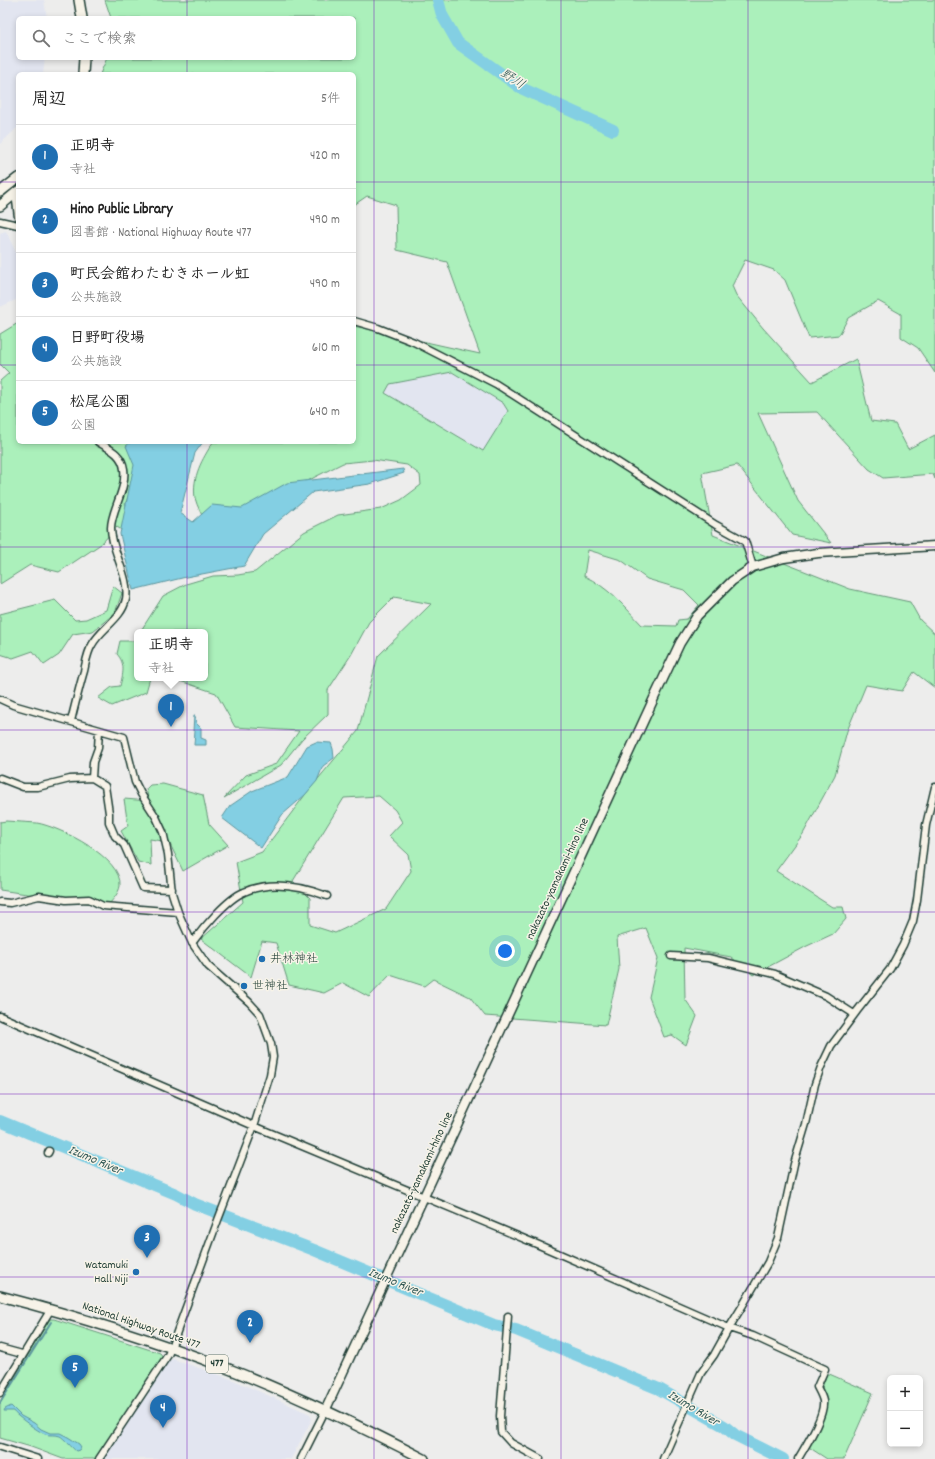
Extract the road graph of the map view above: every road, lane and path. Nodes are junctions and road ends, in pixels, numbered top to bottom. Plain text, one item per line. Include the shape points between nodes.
1 (79, 0) edge
2 (82, 16) edge
3 (84, 60) edge
4 (83, 72) edge
5 (16, 180) edge
6 (0, 192) edge
7 (16, 193) edge
8 (0, 206) edge
9 (0, 221) edge
10 (16, 225) edge
11 (356, 322) edge
12 (102, 444) edge
13 (935, 546) edge
14 (753, 567) junction
15 (0, 699) edge
16 (71, 721) junction
17 (99, 730) junction
18 (0, 778) edge
19 (92, 778) junction
20 (935, 787) edge
21 (172, 890) junction
22 (327, 896) dead end
23 (0, 902) edge
24 (178, 912) junction
25 (192, 943) junction
26 (671, 956) dead end
27 (854, 1014) junction
28 (0, 1016) edge
29 (254, 1126) junction
30 (424, 1197) junction
31 (0, 1296) edge
32 (51, 1309) junction
33 (508, 1316) dead end
34 (729, 1328) junction
35 (0, 1348) edge
36 (171, 1348) junction
37 (22, 1354) junction
38 (0, 1393) edge
39 (325, 1410) junction
40 (0, 1448) edge
41 (799, 1458) edge
42 (38, 1459) edge
43 (99, 1459) edge
44 (301, 1459) edge
45 (424, 1459) edge
46 (540, 1459) edge
47 (663, 1459) edge

1 - 2 highway
3 - 4 highway
5 - 6 highway
7 - 8 highway
9 - 10 street
11 - 14 street via 414,342 496,384 745,542
12 - 16 street via 120,457 124,469 124,481 110,527 126,588 126,598 120,613 97,636 88,653
13 - 14 main road, nakazato-yamakami-hino line via 818,553 784,558
14 - 30 main road, nakazato-yamakami-hino line via 711,600 680,643
15 - 16 street
16 - 17 street
17 - 19 street
17 - 21 street via 124,737 135,782 163,832
18 - 19 street via 23,787 38,787 70,779
19 - 21 street via 105,786 109,822 115,836 124,846 143,888
20 - 27 street via 926,825 913,921 890,969
21 - 24 street
22 - 25 street via 295,886 255,887 232,899
23 - 24 street via 10,903 39,896 66,900 89,899 103,906
24 - 25 street
25 - 29 street via 208,966 260,1014 268,1034 273,1057 272,1067
26 - 27 street via 708,958 775,974 826,996
27 - 34 street via 831,1046 815,1084 778,1238 768,1262
28 - 29 street
29 - 30 street
29 - 36 street
30 - 34 street
30 - 39 main road, nakazato-yamakami-hino line
31 - 32 highway, National Highway Route 477 / 477
32 - 36 highway, National Highway Route 477 / 477
32 - 37 street
33 - 46 street via 501,1432 511,1443
34 - 41 street via 753,1336 825,1369 817,1386 823,1400 823,1410
34 - 47 street via 701,1373
35 - 37 street
36 - 39 highway, National Highway Route 477 / 477 via 228,1368
36 - 43 street
37 - 38 street
39 - 44 street
39 - 45 highway, National Highway Route 477 / 477
40 - 42 street

